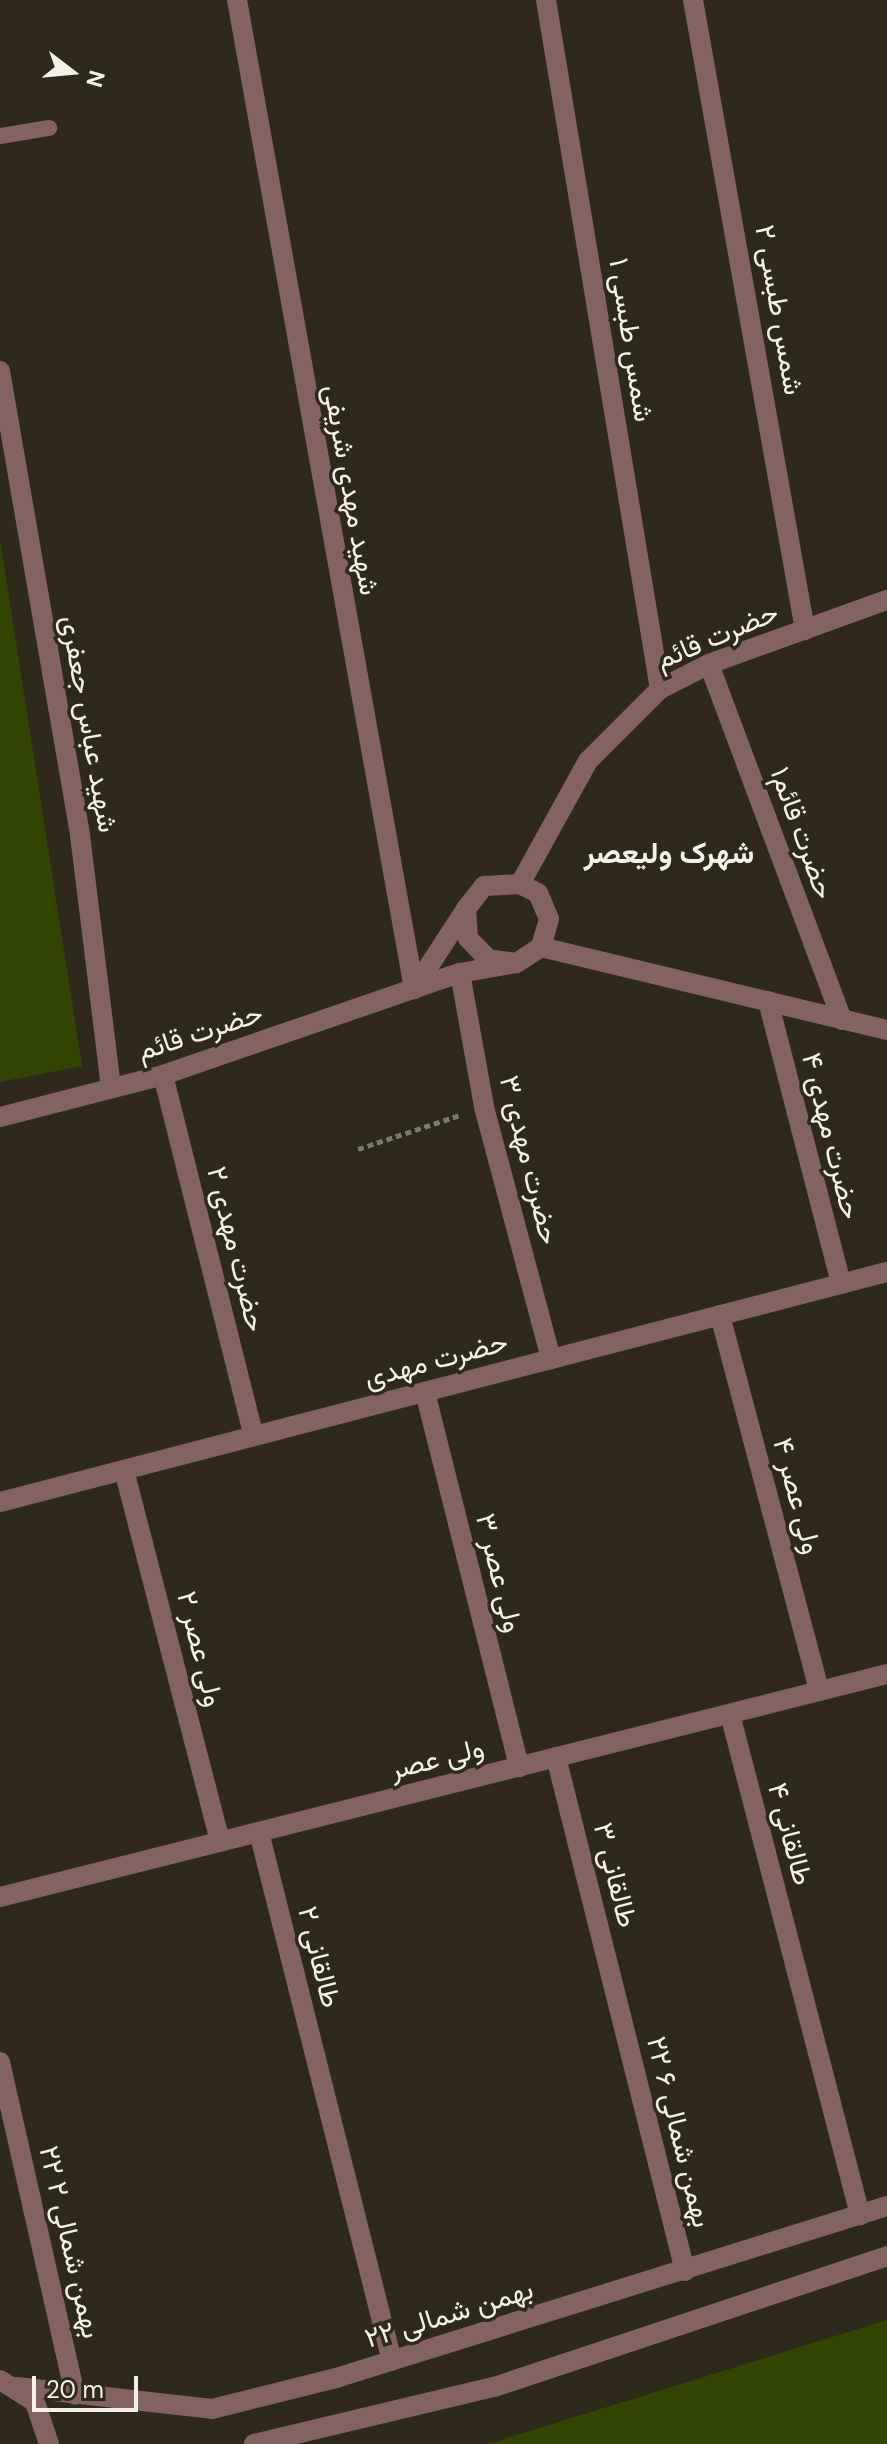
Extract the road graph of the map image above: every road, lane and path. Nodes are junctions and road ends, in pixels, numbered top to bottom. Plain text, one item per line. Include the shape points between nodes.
1 (237, 0) edge
2 (546, 0) edge
3 (693, 0) edge
4 (49, 128) dead end
5 (0, 136) edge
6 (0, 371) edge
7 (887, 600) edge
8 (805, 630) junction
9 (709, 664) junction
10 (660, 689) junction
11 (520, 884) junction
12 (466, 909) junction
13 (541, 947) junction
14 (516, 963) junction
15 (460, 973) junction
16 (414, 989) junction
17 (768, 1001) junction
18 (842, 1020) junction
19 (887, 1030) edge
20 (163, 1075) junction
21 (111, 1088) junction
22 (484, 1107) junction
23 (0, 1117) edge
24 (358, 1149) dead end
25 (887, 1272) edge
26 (841, 1284) junction
27 (720, 1315) junction
28 (551, 1359) junction
29 (425, 1392) junction
30 (254, 1436) junction
31 (124, 1470) junction
32 (0, 1502) edge
33 (887, 1674) edge
34 (819, 1691) junction
35 (730, 1714) junction
36 (556, 1757) junction
37 (519, 1767) junction
38 (259, 1832) junction
39 (220, 1842) junction
40 (0, 1897) edge
41 (619, 2007) joint
42 (0, 2062) edge
43 (887, 2206) edge
44 (860, 2215) junction
45 (887, 2256) edge
46 (685, 2271) junction
47 (392, 2361) junction
48 (8, 2384) edge
49 (75, 2395) junction
50 (49, 2444) edge
51 (254, 2444) edge

1 - 16 street, شهید مهدی شریفی
2 - 10 street, شمس طبسی ۱
3 - 8 street, شمس طبسی ۲
4 - 5 lane
6 - 21 street, شهید عباس جعفری via 80,835
7 - 8 street, حضرت قائم
8 - 9 street, حضرت قائم
9 - 10 street, حضرت قائم
9 - 18 street, حضرت قائم۱
10 - 11 street, حضرت قائم via 588,761
11 - 12 street via 484,886
11 - 13 street via 538,893 549,919
12 - 14 street via 468,938 478,949 488,959
12 - 16 street
13 - 14 street
13 - 17 street
14 - 15 street, حضرت قائم
15 - 16 street, حضرت قائم
15 - 22 street, حضرت مهدی ۳
16 - 20 street, حضرت قائم
17 - 18 street
17 - 26 street, حضرت مهدی ۴
18 - 19 street
20 - 21 street, حضرت قائم
20 - 30 street, حضرت مهدی ۲
21 - 23 street, حضرت قائم
22 - 24 path
22 - 28 street, حضرت مهدی ۳
25 - 26 street, حضرت مهدی
26 - 27 street, حضرت مهدی
27 - 28 street, حضرت مهدی
27 - 34 street, ولی عصر ۴
28 - 29 street, حضرت مهدی
29 - 30 street, حضرت مهدی
29 - 37 street, ولی عصر ۳
30 - 31 street, حضرت مهدی
31 - 32 street, حضرت مهدی
31 - 39 street, ولی عصر ۲
33 - 34 street, ولی عصر
34 - 35 street, ولی عصر
35 - 36 street, ولی عصر
35 - 44 street, طالقانی ۴
36 - 37 street, ولی عصر
36 - 41 street, طالقانی ۳
37 - 38 street, ولی عصر
38 - 39 street, ولی عصر
38 - 47 street, طالقانی ۲
39 - 40 street, ولی عصر
41 - 46 street, ۲۲ بهمن شمالی ۶
42 - 49 street, ۲۲ بهمن شمالی ۲
43 - 44 street, ۲۲ بهمن شمالی
44 - 46 street, ۲۲ بهمن شمالی
45 - 51 street via 494,2387
46 - 47 street, ۲۲ بهمن شمالی
47 - 49 street, ۲۲ بهمن شمالی via 212,2409
48 - 49 street, ۲۲ بهمن شمالی
48 - 50 street via 35,2402

